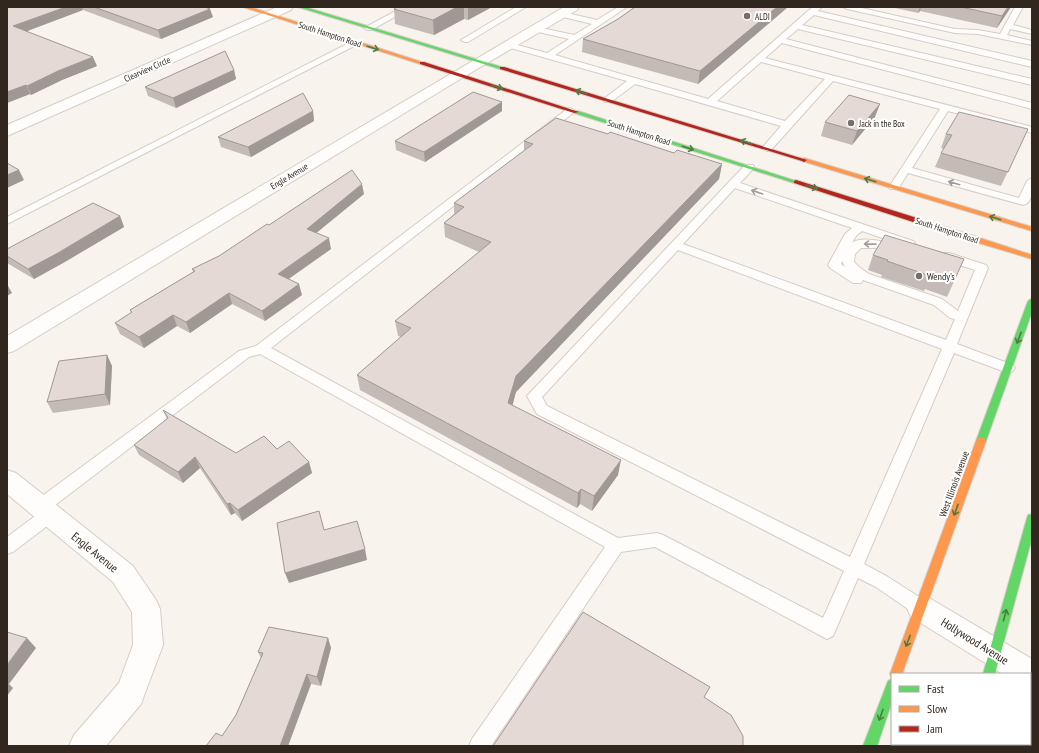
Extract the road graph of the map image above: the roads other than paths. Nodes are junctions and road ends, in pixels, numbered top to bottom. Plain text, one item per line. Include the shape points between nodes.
1 (245, 7) edge
2 (286, 7) edge
3 (300, 7) edge
4 (409, 7) edge
5 (522, 7) edge
6 (623, 7) edge
7 (847, 7) edge
8 (1019, 7) edge
9 (567, 10) edge
10 (815, 10) edge
11 (269, 15) junction
12 (598, 23) junction
13 (796, 26) junction
14 (1008, 26) junction
15 (368, 28) junction
16 (537, 29) junction
17 (1032, 32) edge
18 (1002, 37) junction
19 (575, 38) junction
20 (465, 40) dead end
21 (780, 40) junction
22 (356, 43) junction
23 (1032, 43) edge
24 (510, 45) junction
25 (548, 56) junction
26 (759, 59) junction
27 (481, 62) junction
28 (1032, 64) edge
29 (457, 74) junction
30 (830, 78) junction
31 (634, 80) junction
32 (1032, 82) edge
33 (608, 100) junction
34 (710, 102) junction
35 (1032, 106) edge
36 (945, 108) junction
37 (570, 111) junction
38 (787, 125) junction
39 (1032, 130) edge
40 (7, 131) edge
41 (768, 148) junction
42 (749, 167) junction
43 (905, 169) junction
44 (1032, 180) edge
45 (733, 184) junction
46 (894, 187) junction
47 (7, 221) edge
48 (860, 227) junction
49 (1032, 229) edge
50 (675, 245) junction
51 (935, 256) edge
52 (1032, 257) edge
53 (1032, 301) edge
54 (959, 317) junction
55 (7, 346) edge
56 (950, 346) junction
57 (261, 349) junction
58 (1008, 368) junction
59 (7, 480) edge
60 (44, 511) junction
61 (1032, 518) edge
62 (616, 545) junction
63 (7, 547) edge
64 (853, 568) junction
65 (922, 608) junction
66 (992, 664) edge
67 (896, 673) edge
68 (1023, 673) edge
69 (891, 688) edge
70 (85, 746) edge
71 (479, 746) edge
72 (870, 746) edge

1 - 11 main road, South Hampton Road
2 - 11 street, Clearview Circle
3 - 15 main road, South Hampton Road
4 - 15 lane
5 - 20 lane
6 - 12 lane
7 - 18 lane via 955,31
8 - 14 lane
9 - 12 lane
9 - 16 street, Engle Avenue
10 - 13 lane
10 - 28 lane
11 - 22 main road, South Hampton Road
11 - 40 street, Clearview Circle
12 - 19 lane
13 - 21 lane
13 - 32 lane
14 - 17 lane
14 - 18 lane
15 - 27 main road, South Hampton Road
16 - 19 lane
16 - 24 street, Engle Avenue
18 - 23 lane
19 - 25 lane
21 - 26 lane
21 - 35 lane
22 -> 29 main road, South Hampton Road
22 - 47 lane
24 - 25 lane
24 - 27 street, Engle Avenue
25 - 31 lane
26 - 30 lane
26 - 34 lane
27 - 29 street, Engle Avenue
33 -> 27 main road, South Hampton Road
29 -> 37 main road, South Hampton Road
29 - 55 street, Engle Avenue
30 - 36 lane
30 - 38 lane
31 - 33 lane
31 - 34 lane
41 -> 33 main road, South Hampton Road
34 - 38 lane
36 - 39 lane
36 - 43 lane
37 -> 42 main road, South Hampton Road
37 - 57 lane
38 - 41 lane
41 - 42 main road
46 -> 41 main road, South Hampton Road
42 - 45 lane
42 -> 52 main road, South Hampton Road
44 -> 43 lane via 1022,202
43 - 46 lane
48 -> 45 lane
45 - 50 lane
49 -> 46 main road, South Hampton Road
48 - 54 lane via 851,234 834,265 862,283
48 -> 54 lane via 916,250 858,244 848,253 850,265 860,274 938,302
50 - 56 lane
50 - 64 lane via 534,396 542,410
51 - 54 lane via 960,268 979,267
53 -> 58 main road, West Illinois Avenue
54 - 56 lane
56 - 58 lane
56 - 64 lane
57 - 60 lane via 244,354
57 - 62 lane
58 -> 65 main road, West Illinois Avenue
59 - 60 street, Engle Avenue
60 - 63 lane
60 - 70 street, Engle Avenue via 123,574 146,609 148,645 130,693
66 -> 61 main road
62 - 64 lane via 658,540 827,630
62 - 71 lane
64 - 65 lane via 882,582
65 - 66 street, Hollywood Avenue
65 -> 67 main road, West Illinois Avenue
66 - 68 street, Hollywood Avenue
69 -> 72 main road

